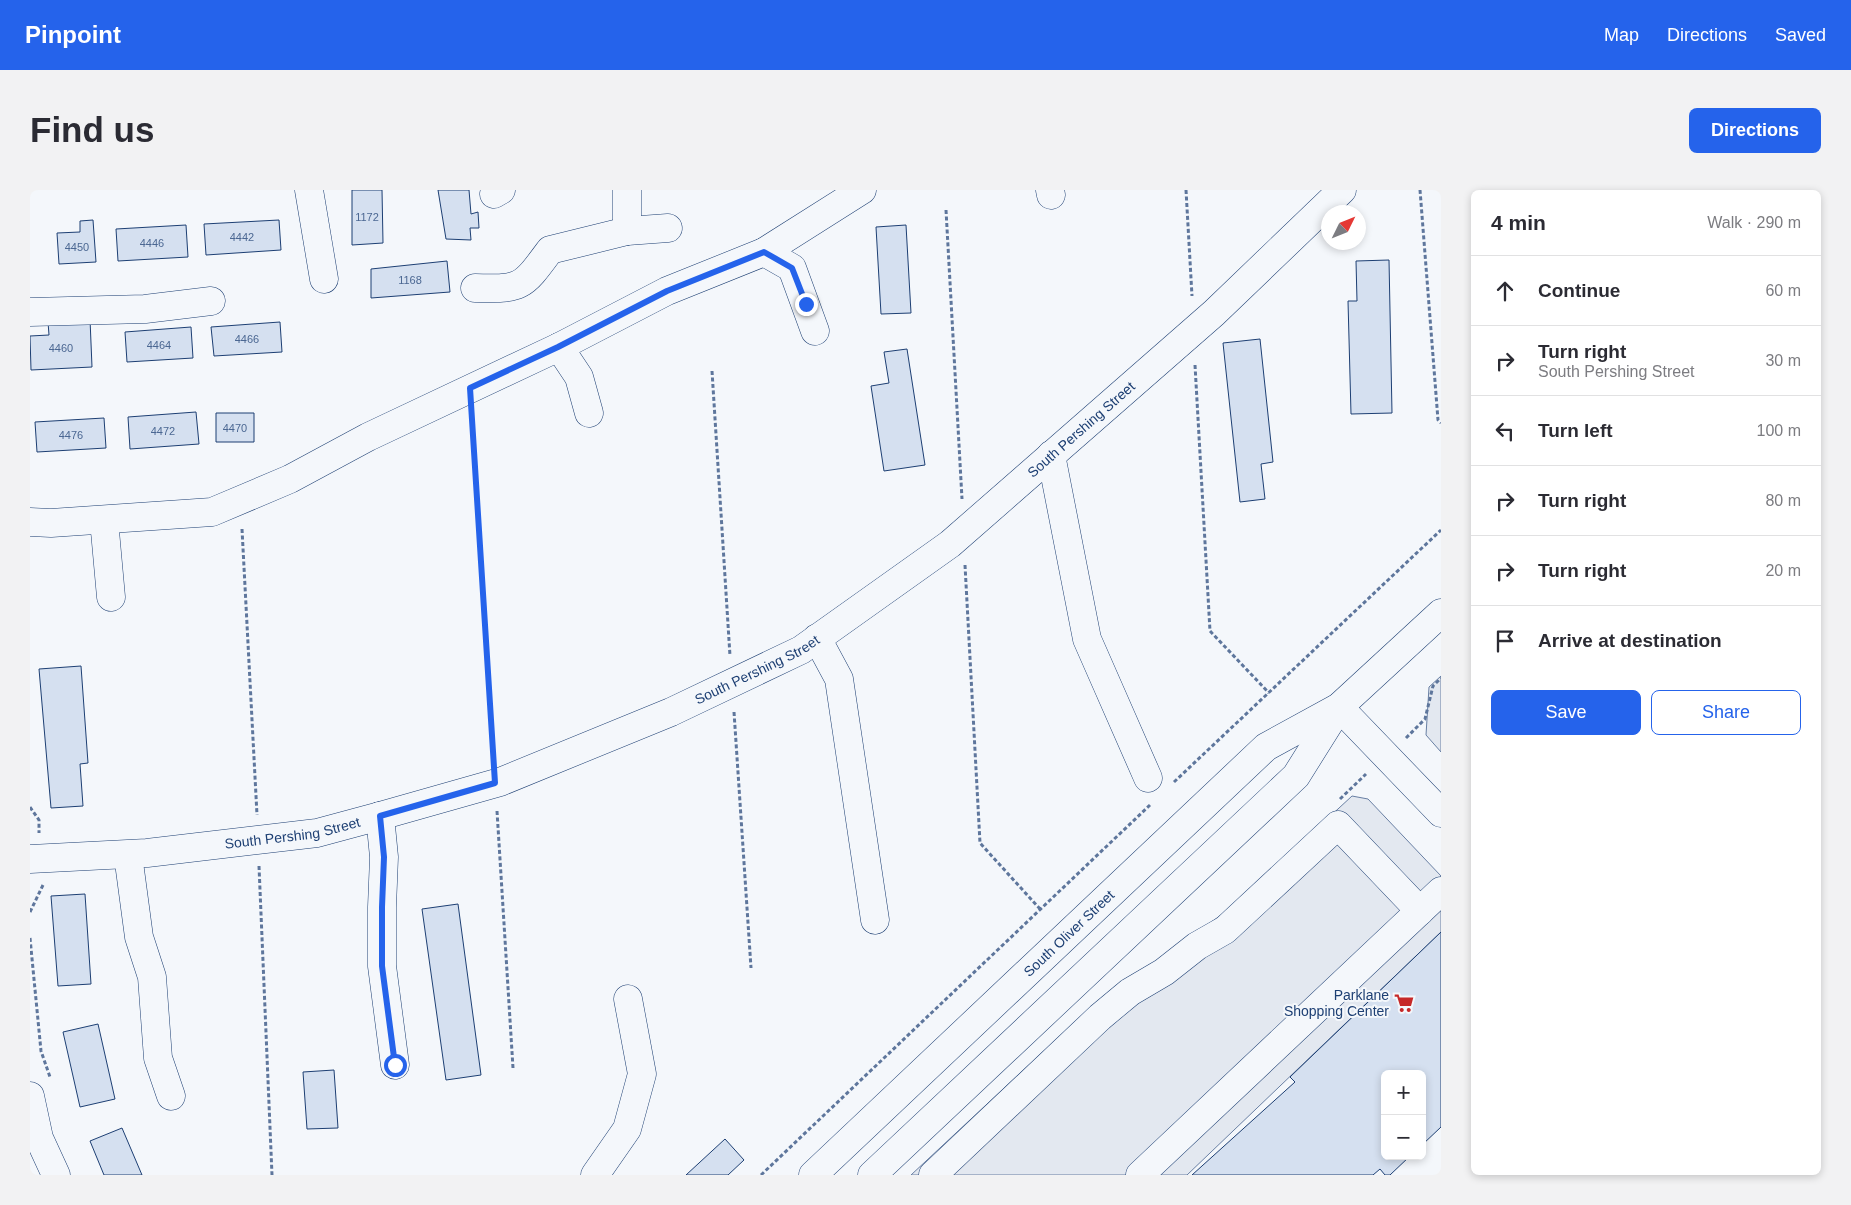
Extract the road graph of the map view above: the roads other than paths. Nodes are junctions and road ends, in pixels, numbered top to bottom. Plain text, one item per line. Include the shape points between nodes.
1 (309, 190) edge
2 (627, 190) edge
3 (862, 190) edge
4 (1342, 190) edge
5 (668, 228) dead end
6 (627, 231) junction
7 (764, 252) junction
8 (324, 280) dead end
9 (475, 288) dead end
10 (211, 301) dead end
11 (30, 312) edge
12 (815, 331) dead end
13 (558, 347) junction
14 (589, 413) dead end
15 (1051, 455) junction
16 (104, 520) junction
17 (30, 522) edge
18 (111, 597) dead end
19 (1441, 613) edge
20 (817, 638) junction
21 (1339, 707) junction
22 (1157, 789) road end
23 (1441, 813) edge
24 (380, 816) junction
25 (34, 848) edge
26 (128, 854) junction
27 (1441, 891) edge
28 (1420, 911) junction
29 (875, 920) dead end
30 (628, 999) dead end
31 (395, 1065) dead end
32 (41, 1091) edge
33 (171, 1096) dead end
34 (56, 1175) edge
35 (595, 1175) edge
36 (813, 1175) edge
37 (872, 1175) edge
38 (933, 1175) edge
39 (1140, 1175) edge

1 - 8 street
2 - 6 street
3 - 7 street
4 - 15 street, South Pershing Street via 1194,331
5 - 6 street
6 - 9 street via 550,250 527,281 504,289
7 - 12 street via 792,268
7 - 13 street via 667,291
10 - 11 street via 145,309
13 - 14 street via 579,377
13 - 16 street via 368,436 290,479 212,512
15 - 20 street, South Pershing Street via 964,532
15 - 22 street via 1087,639
16 - 17 street
16 - 18 street
19 - 21 street, South Oliver Street
20 - 24 street, South Pershing Street via 801,650 671,712 495,783
20 - 29 street via 839,679
21 - 23 street
21 - 36 street, South Oliver Street via 1266,748
21 - 37 street, South Oliver Street via 1296,776
24 - 26 street, South Pershing Street via 317,833
24 - 31 street via 384,857 382,966
25 - 26 street, South Pershing Street
26 - 33 street via 139,937 152,977 158,1058
27 - 28 street
28 - 38 street via 1338,825 1225,930 1196,946 1100,1017
28 - 39 street
30 - 35 street via 642,1074 627,1129
32 - 34 street via 40,1138

